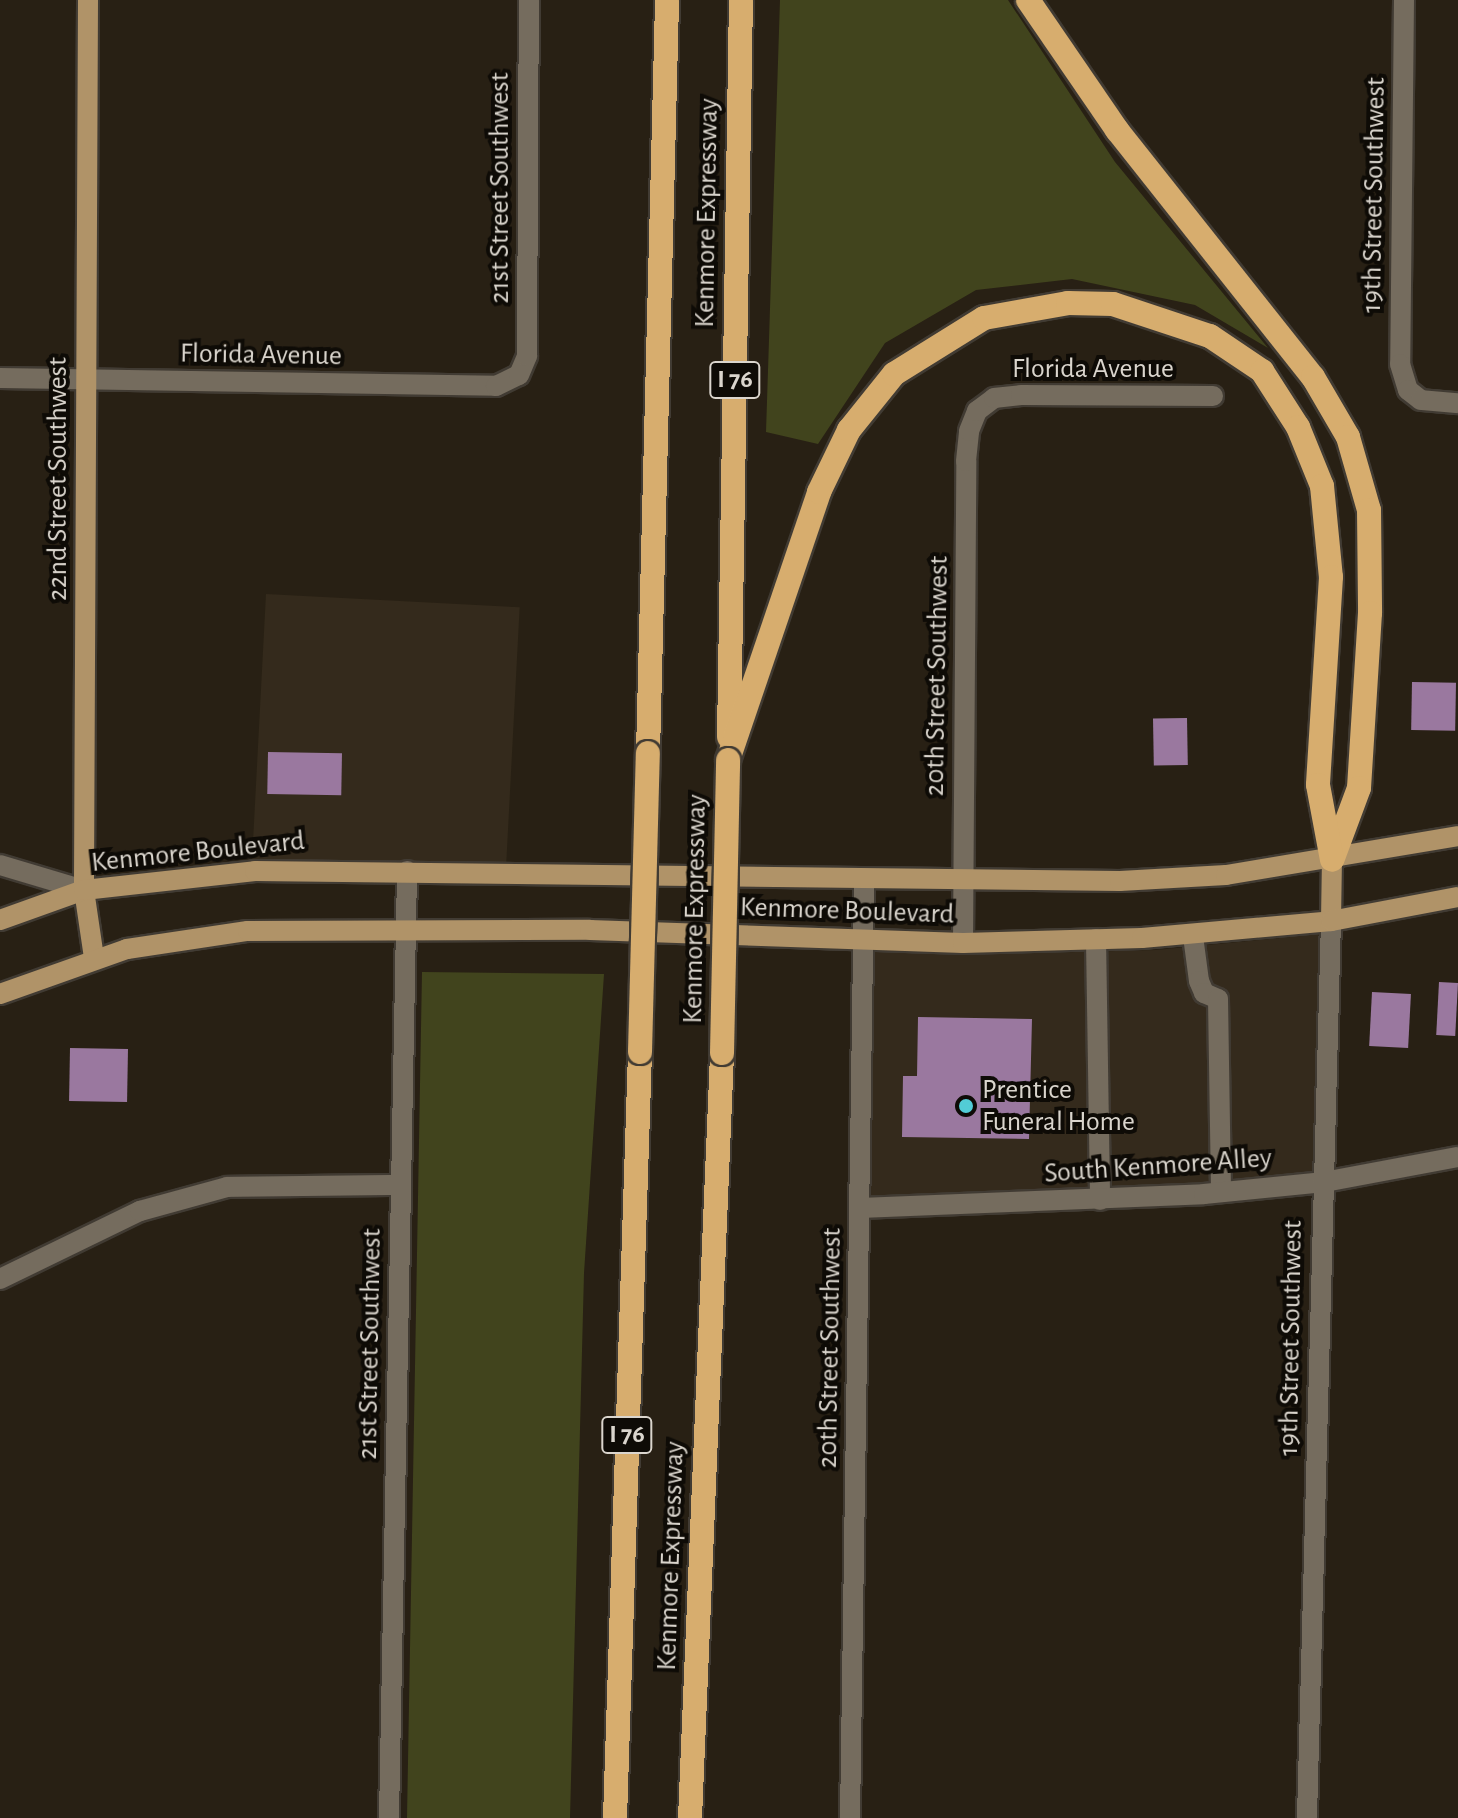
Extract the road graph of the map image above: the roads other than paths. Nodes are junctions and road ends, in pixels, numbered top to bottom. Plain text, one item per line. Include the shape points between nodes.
1 (88, 0) edge
2 (529, 0) edge
3 (667, 0) edge
4 (741, 0) edge
5 (1028, 0) edge
6 (1404, 0) edge
7 (519, 375) joint
8 (0, 378) edge
9 (86, 379) junction
10 (1213, 396) dead end
11 (1458, 403) edge
12 (977, 411) joint
13 (728, 760) junction
14 (1458, 836) edge
15 (1332, 860) junction
16 (0, 865) edge
17 (407, 871) junction
18 (864, 880) junction
19 (962, 882) junction
20 (84, 890) junction
21 (1458, 897) edge
22 (0, 920) edge
23 (1331, 921) junction
24 (406, 929) junction
25 (1193, 936) junction
26 (1096, 939) junction
27 (863, 940) junction
28 (963, 943) junction
29 (94, 958) junction
30 (0, 994) edge
31 (1458, 1157) edge
32 (1324, 1182) junction
33 (401, 1185) junction
34 (1221, 1192) junction
35 (1100, 1200) junction
36 (860, 1208) junction
37 (0, 1279) edge
38 (389, 1818) edge
39 (615, 1818) edge
40 (690, 1818) edge
41 (850, 1818) edge
42 (1307, 1818) edge

1 - 9 main road, 22nd Street Southwest
2 - 7 street, 21st Street Southwest via 527,356
3 - 39 highway, Kenmore Expressway / I 76, bridge
4 - 13 highway, Kenmore Expressway / I 76
5 - 15 highway via 1117,130 1313,377 1348,437 1369,510 1370,613 1359,788
6 - 11 street, 19th Street Southwest via 1400,364 1408,390 1432,403
7 - 9 street, Florida Avenue via 496,386
8 - 9 street, Florida Avenue
9 - 20 main road, 22nd Street Southwest
10 - 12 street, Florida Avenue via 1021,395 994,398
12 - 19 street, 20th Street Southwest via 966,461
13 - 15 highway via 819,492 849,430 894,374 984,318 1068,303 1113,304 1210,336 1262,371 1298,427 1322,486 1331,577 1318,785
13 - 40 highway, Kenmore Expressway / I 76, bridge via 722,1053
14 - 15 main road, Kenmore Boulevard
15 - 19 main road, Kenmore Boulevard via 1226,875
15 - 23 main road, 19th Street Southwest
16 - 20 street
17 - 18 main road, Kenmore Boulevard
17 - 20 main road, Kenmore Boulevard via 255,871
17 - 24 street, 21st Street Southwest
18 - 19 main road, Kenmore Boulevard
18 - 27 street, 20th Street Southwest
19 - 28 street, 20th Street Southwest
20 - 22 main road, Kenmore Boulevard
20 - 29 main road, 22nd Street Southwest
21 - 23 main road, Kenmore Boulevard
23 - 25 main road, Kenmore Boulevard
23 - 32 street, 19th Street Southwest
24 - 27 main road, Kenmore Boulevard
24 - 29 main road, Kenmore Boulevard via 304,928 191,936
24 - 33 street, 21st Street Southwest
25 - 26 main road, Kenmore Boulevard
25 - 34 street via 1199,981 1204,993 1218,999
26 - 28 main road, Kenmore Boulevard
26 - 35 street
27 - 28 main road, Kenmore Boulevard
27 - 36 street, 20th Street Southwest
29 - 30 main road, Kenmore Boulevard
31 - 32 street, South Kenmore Alley
32 - 34 street, South Kenmore Alley
32 - 42 street, 19th Street Southwest
33 - 37 street via 227,1187 140,1211
33 - 38 street, 21st Street Southwest
34 - 35 street, South Kenmore Alley
35 - 36 street, South Kenmore Alley
36 - 41 street, 20th Street Southwest

